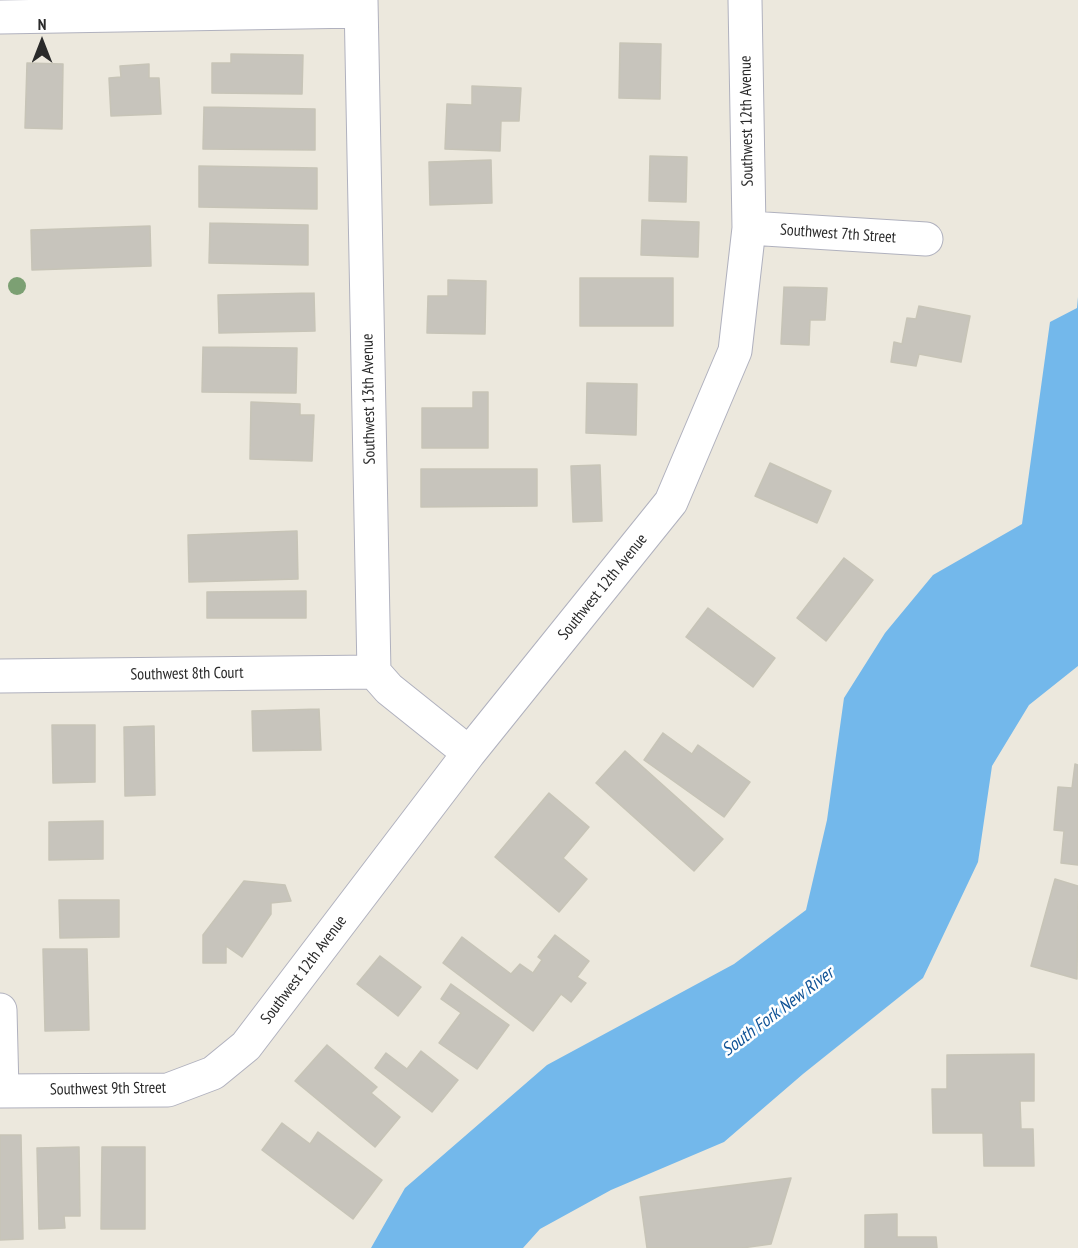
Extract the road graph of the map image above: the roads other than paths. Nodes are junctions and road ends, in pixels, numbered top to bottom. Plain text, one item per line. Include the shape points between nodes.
1 (744, 0) edge
2 (361, 5) edge
3 (0, 17) edge
4 (749, 228) junction
5 (927, 239) dead end
6 (374, 672) junction
7 (0, 676) edge
8 (469, 753) junction
9 (0, 1010) edge
10 (213, 1073) joint
11 (1, 1091) edge

1 - 4 street, Southwest 12th Avenue
2 - 3 street
2 - 6 street, Southwest 13th Avenue
4 - 5 street, Southwest 7th Street
4 - 8 street, Southwest 12th Avenue via 735,351 671,502
6 - 7 street, Southwest 8th Court
6 - 8 street via 389,689
8 - 10 street, Southwest 12th Avenue via 246,1046
9 - 11 street
10 - 11 street, Southwest 9th Street via 168,1090

